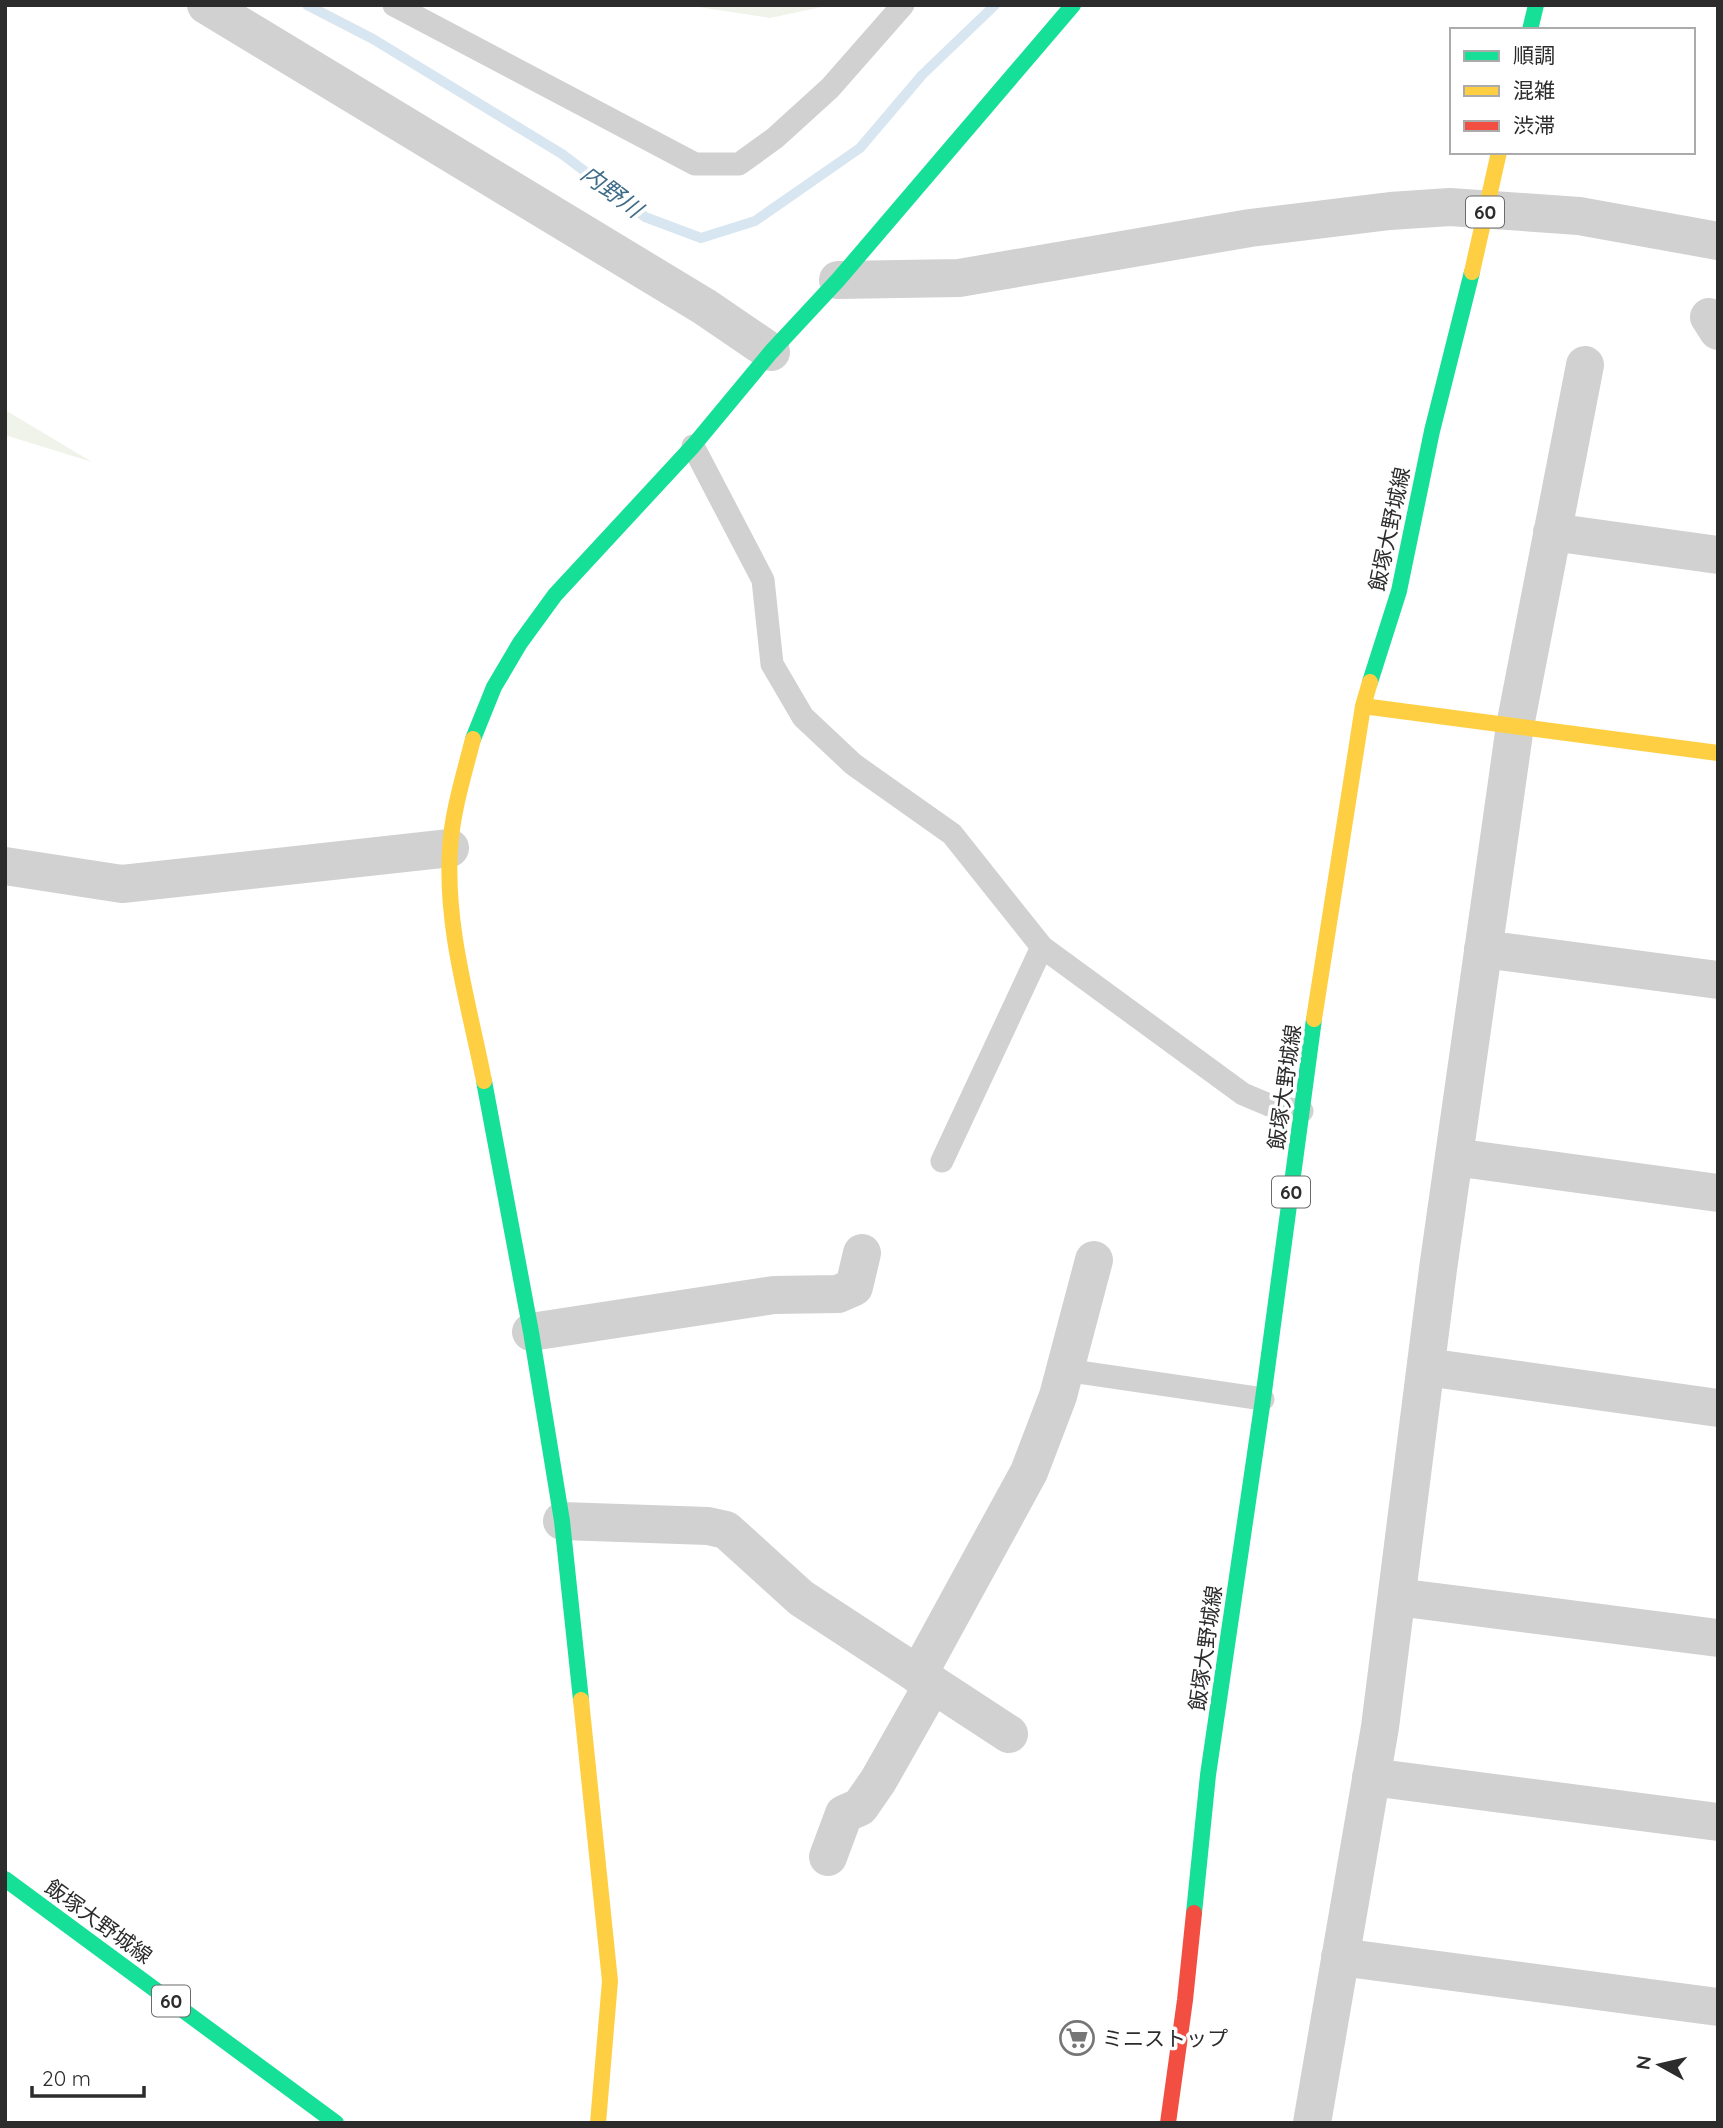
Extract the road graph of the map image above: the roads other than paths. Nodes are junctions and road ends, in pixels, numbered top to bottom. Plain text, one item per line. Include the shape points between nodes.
1 (206, 5) edge
2 (394, 5) edge
3 (903, 5) edge
4 (1073, 5) edge
5 (1536, 5) edge
6 (1530, 28) edge
7 (1499, 154) edge
8 (1718, 241) edge
9 (838, 280) junction
10 (771, 352) junction
11 (1585, 365) dead end
12 (693, 446) junction
13 (1552, 531) junction
14 (1718, 555) edge
15 (1363, 706) junction
16 (1515, 726) junction
17 (1718, 753) edge
18 (450, 848) junction
19 (5, 866) edge
20 (1042, 947) junction
21 (1483, 949) junction
22 (1718, 980) edge
23 (1301, 1111) junction
24 (1454, 1157) junction
25 (942, 1161) dead end
26 (1718, 1193) edge
27 (862, 1254) dead end
28 (1094, 1260) dead end
29 (531, 1332) junction
30 (1426, 1367) junction
31 (1065, 1370) junction
32 (1263, 1399) junction
33 (1718, 1408) edge
34 (562, 1521) junction
35 (1397, 1597) junction
36 (1718, 1638) edge
37 (925, 1680) junction
38 (1009, 1734) dead end
39 (1371, 1777) junction
40 (1718, 1822) edge
41 (828, 1857) dead end
42 (5, 1879) edge
43 (1340, 1957) junction
44 (1718, 2007) edge
45 (336, 2123) edge
46 (598, 2123) edge
47 (1168, 2123) edge
48 (1312, 2123) edge

1 - 10 street via 705,307
2 - 3 lane via 695,164 739,164 775,138 830,88
4 - 9 street
5 - 6 street
7 - 15 street, 飯塚大野城線 / 60, bridge via 1398,591
8 - 9 street via 1579,216 1450,207 1250,228 959,278
9 - 10 street
10 - 12 street
11 - 13 street
12 - 18 street via 555,595 520,643 494,687 474,735
12 - 20 lane via 763,580 772,664 803,717 853,764 953,834
13 - 14 street
13 - 16 street
15 - 16 street
15 - 23 street, 飯塚大野城線 / 60
16 - 17 street
16 - 21 street
18 - 19 street via 122,884
18 - 29 street via 454,945
20 - 23 lane via 1243,1094
20 - 25 lane
21 - 22 street
21 - 24 street
23 - 32 street, 飯塚大野城線 / 60
24 - 26 street
24 - 30 street
27 - 29 street via 854,1287 838,1294 774,1295
28 - 31 street
29 - 34 street
30 - 33 street
30 - 35 street
31 - 32 lane
31 - 37 street via 1029,1472
32 - 47 street, 飯塚大野城線 / 60 via 1208,1775
34 - 37 street via 726,1530 801,1598
34 - 46 street via 610,1981
35 - 36 street
35 - 39 street
37 - 38 street
37 - 41 street via 878,1781 860,1807 844,1814
39 - 40 street
39 - 43 street
42 - 45 street, 飯塚大野城線 / 60
43 - 44 street
43 - 48 street

